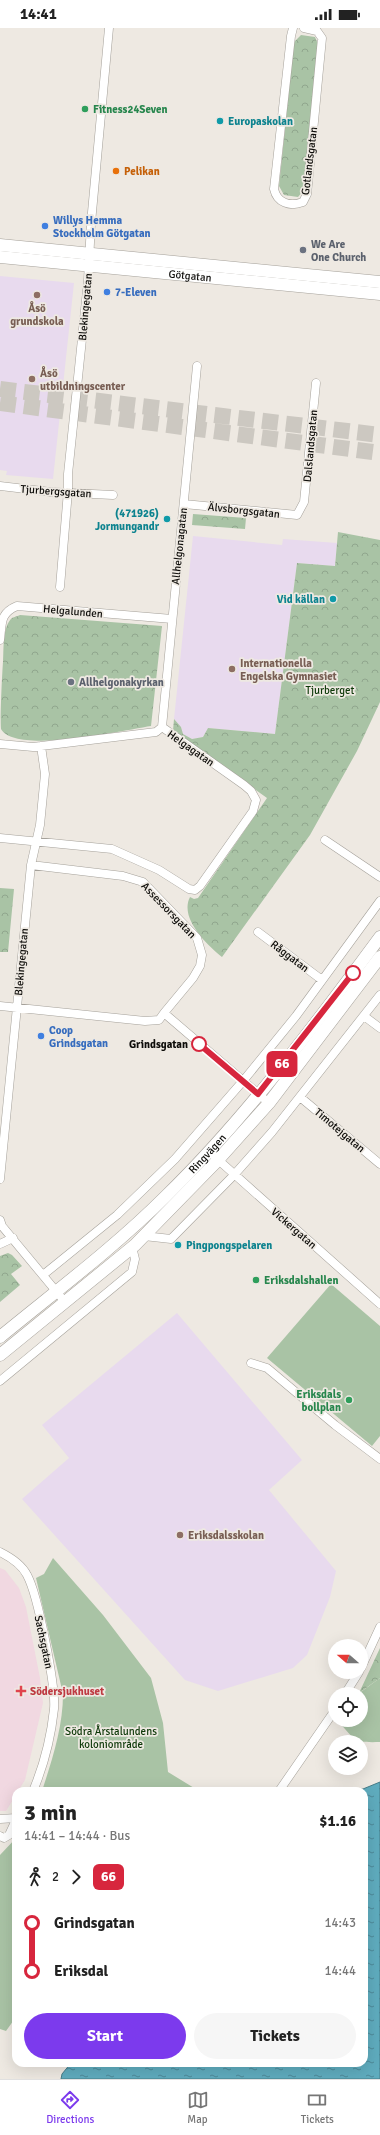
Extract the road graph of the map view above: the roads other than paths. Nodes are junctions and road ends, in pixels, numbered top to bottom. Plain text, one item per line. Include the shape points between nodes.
1 (109, 28) edge
2 (293, 28) edge
3 (304, 28) edge
4 (0, 245) edge
5 (89, 254) junction
6 (0, 257) edge
7 (89, 266) junction
8 (380, 282) edge
9 (380, 294) edge
10 (197, 366) dead end
11 (316, 383) dead end
12 (0, 486) edge
13 (68, 491) junction
14 (113, 495) dead end
15 (184, 504) junction
16 (302, 510) joint
17 (60, 587) dead end
18 (172, 619) junction
19 (0, 640) edge
20 (162, 727) junction
21 (0, 744) edge
22 (41, 746) junction
23 (0, 838) edge
24 (325, 840) dead end
25 (36, 841) junction
26 (31, 865) junction
27 (380, 877) edge
28 (189, 890) joint
29 (380, 901) edge
30 (258, 932) dead end
31 (380, 937) edge
32 (380, 957) edge
33 (322, 980) junction
34 (380, 995) edge
35 (0, 1006) edge
36 (17, 1007) junction
37 (164, 1013) junction
38 (364, 1016) junction
39 (380, 1028) edge
40 (243, 1081) junction
41 (258, 1094) junction
42 (300, 1098) junction
43 (269, 1103) junction
44 (208, 1151) junction
45 (218, 1160) junction
46 (380, 1164) edge
47 (234, 1175) junction
48 (0, 1179) edge
49 (1, 1224) edge
50 (144, 1236) junction
51 (12, 1238) junction
52 (0, 1244) edge
53 (132, 1247) junction
54 (43, 1275) junction
55 (57, 1291) junction
56 (65, 1302) junction
57 (380, 1304) edge
58 (0, 1337) edge
59 (0, 1355) edge
60 (251, 1363) dead end
61 (0, 1381) edge
62 (380, 1459) edge
63 (0, 1552) edge
64 (380, 1627) edge
65 (368, 1653) edge
66 (328, 1720) edge
67 (34, 1787) edge
68 (282, 1787) edge
69 (12, 1819) edge
70 (0, 1820) edge
71 (12, 1828) edge
72 (0, 1836) edge

1 - 5 street, Blekingegatan
2 - 3 street, Gotlandsgatan via 274,189 276,198 281,202 297,204 303,202 307,194 322,38 314,30
4 - 5 main road, Götgatan
5 - 7 street, Blekingegatan
5 - 8 main road, Götgatan
6 - 7 main road, Götgatan
7 - 9 main road, Götgatan
7 - 13 street, Blekingegatan
10 - 15 street, Allhelgonagatan
11 - 16 street, Dalslandsgatan
12 - 13 street, Tjurbergsgatan via 51,492
13 - 14 street, Tjurbergsgatan
13 - 17 street, Blekingegatan
15 - 16 street, Älvsborgsgatan via 290,515 297,515
15 - 18 street, Allhelgonagatan
18 - 19 street, Helgalunden via 17,606 7,610 2,618
18 - 20 street, Allhelgonagatan
20 - 22 street, Helgagatan via 156,732
20 - 28 street, Helgagatan via 252,791 256,800 252,811 200,886 195,890
21 - 22 street, Helgagatan
22 - 25 street, Blekingegatan via 45,774
23 - 25 street, Assessorsgatan
24 - 27 street
25 - 26 street, Blekingegatan
25 - 28 street, Assessorsgatan via 112,849 159,870
26 - 36 street, Blekingegatan
26 - 37 street, Assessorsgatan via 124,876 143,882 197,938 202,955 200,966
29 - 33 street, Ringvägen
30 - 33 street, Råggatan
31 - 41 main road, Ringvägen
32 - 43 main road, Ringvägen
33 - 40 street, Ringvägen
34 - 38 street
35 - 36 street
36 - 37 street via 144,1021 159,1020
36 - 48 street, Blekingegatan
37 - 40 street
38 - 39 street
38 - 42 street
40 - 41 street
40 - 54 street, Ringvägen via 175,1159 137,1197
41 - 43 street
41 - 44 main road, Ringvägen
42 - 46 street, Timotejgatan
42 - 47 street
43 - 45 main road, Ringvägen
44 - 45 street, Vickergatan
44 - 55 main road, Ringvägen via 168,1195 135,1226
45 - 47 street, Vickergatan
45 - 50 main road, Ringvägen
47 - 50 street via 171,1239
47 - 57 street, Vickergatan
49 - 51 street
50 - 53 main road, Ringvägen
51 - 52 street
51 - 54 street
53 - 56 main road, Ringvägen
53 - 61 street via 135,1259 132,1272
54 - 55 street
55 - 56 street
55 - 58 main road, Ringvägen
56 - 59 main road, Ringvägen
60 - 62 street via 267,1368
63 - 67 street, Sachsgatan via 16,1563 27,1575 34,1592 54,1690 51,1728
64 - 65 street
66 - 68 street
69 - 70 street
71 - 72 street via 9,1835 4,1838

